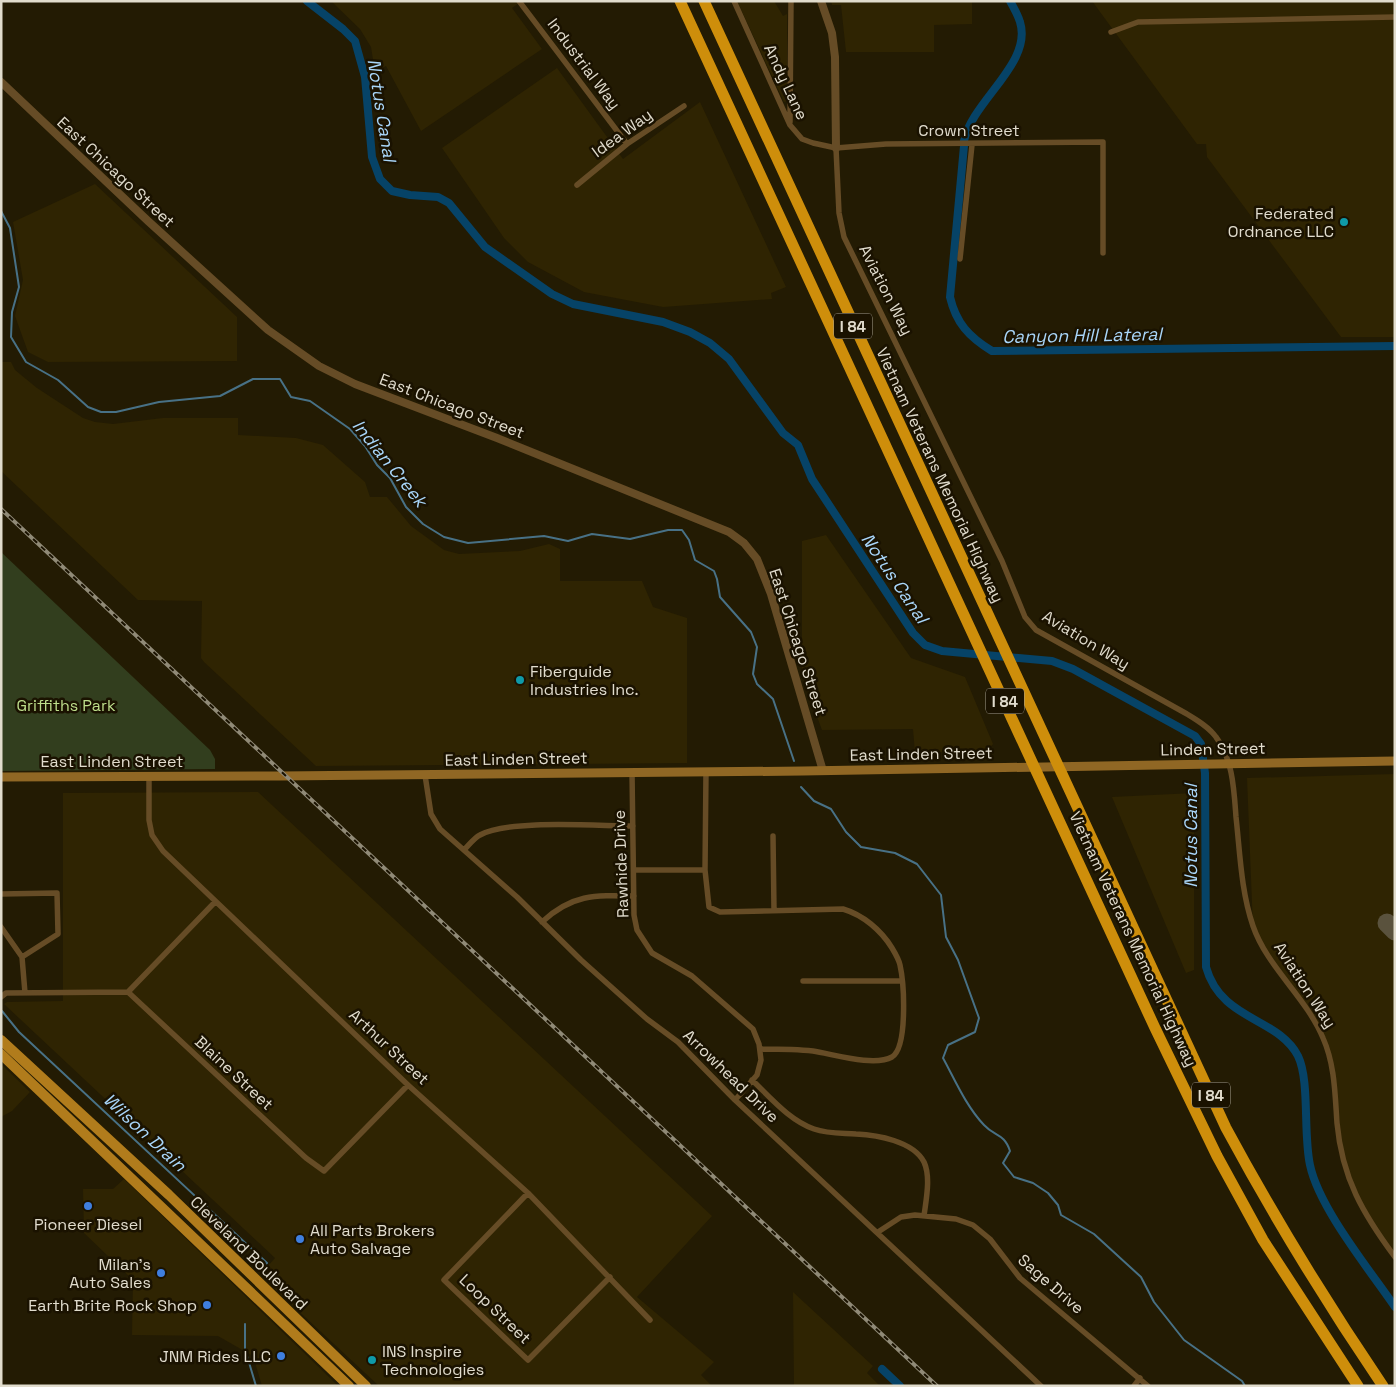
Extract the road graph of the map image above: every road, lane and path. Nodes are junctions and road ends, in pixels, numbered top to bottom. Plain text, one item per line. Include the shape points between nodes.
1 (519, 1) edge
2 (680, 1) edge
3 (704, 1) edge
4 (734, 1) edge
5 (791, 1) edge
6 (820, 1) edge
7 (1395, 17) edge
8 (1111, 32) dead end
9 (1, 82) edge
10 (684, 106) dead end
11 (790, 125) junction
12 (627, 144) junction
13 (972, 145) junction
14 (836, 148) junction
15 (577, 185) dead end
16 (1103, 253) dead end
17 (960, 259) dead end
18 (1395, 761) edge
19 (1228, 764) junction
20 (1032, 768) joint
21 (823, 771) junction
22 (632, 772) junction
23 (706, 772) junction
24 (425, 775) junction
25 (1, 776) edge
26 (149, 776) junction
27 (633, 826) junction
28 (773, 836) dead end
29 (464, 850) junction
30 (634, 870) junction
31 (705, 870) junction
32 (1, 894) edge
33 (634, 896) junction
34 (215, 902) junction
35 (774, 910) junction
36 (542, 922) junction
37 (1, 927) edge
38 (22, 957) junction
39 (803, 981) dead end
40 (901, 981) junction
41 (128, 992) junction
42 (25, 993) junction
43 (1, 997) edge
44 (1, 1040) edge
45 (760, 1050) junction
46 (1, 1054) edge
47 (752, 1080) junction
48 (408, 1085) junction
49 (735, 1100) junction
50 (528, 1193) junction
51 (924, 1216) junction
52 (878, 1232) junction
53 (1395, 1257) edge
54 (610, 1276) junction
55 (650, 1320) dead end
56 (1140, 1378) junction
57 (349, 1386) edge
58 (366, 1386) edge
59 (1041, 1386) edge
60 (1134, 1386) edge
61 (1148, 1386) edge
62 (1358, 1386) edge
63 (1383, 1386) edge

1 - 12 street, Industrial Way
2 - 62 highway, Vietnam Veterans Memorial Highway / I 84 via 1217,1156 1263,1240
3 - 63 highway, Vietnam Veterans Memorial Highway / I 84 via 1230,1136 1280,1228
4 - 11 street, Andy Lane
5 - 11 street
6 - 14 street, Aviation Way via 832,33 835,57
7 - 8 street via 1138,22
9 - 21 street, East Chicago Street via 148,222 268,330 319,366 355,384 731,533 744,543 757,559 771,594
10 - 12 street, Idea Way
11 - 14 street, Andy Lane via 813,144
12 - 15 street, Idea Way
13 - 14 street, Crown Street via 886,144
13 - 16 street, Crown Street via 1103,142
13 - 17 street
14 - 19 street, Aviation Way via 839,214 844,237 1002,561 1025,617 1036,630 1198,721 1217,738
18 - 19 main road, Linden Street
19 - 20 main road, Linden Street
19 - 53 street, Aviation Way via 1232,775 1244,887 1254,928 1324,1038 1335,1083 1337,1124 1345,1169 1370,1223
20 - 21 main road, East Linden Street
21 - 23 main road, East Linden Street
22 - 23 main road, East Linden Street
22 - 24 main road, East Linden Street
22 - 27 street, Rawhide Drive
23 - 31 street
24 - 26 main road, East Linden Street
24 - 29 street, Arrowhead Drive via 431,814 440,829
25 - 26 main road, East Linden Street
26 - 34 street, Arthur Street via 152,835 163,851
27 - 29 street via 497,828 479,835
27 - 30 street, Rawhide Drive
28 - 35 street
29 - 36 street, Arrowhead Drive
30 - 31 street
30 - 33 street, Rawhide Drive
31 - 35 street via 709,907 720,912
32 - 38 street via 57,893 58,934
33 - 36 street via 575,899 558,907
33 - 45 street, Rawhide Drive via 637,930 652,953 692,976 742,1017 753,1029
34 - 41 street
34 - 48 street, Arthur Street
35 - 40 street via 843,909 859,914 892,948 900,964
36 - 49 street, Arrowhead Drive via 646,1019 678,1042
37 - 38 street
38 - 42 street
39 - 40 street
40 - 45 street via 903,1035 900,1048 893,1056 876,1060 790,1049
41 - 42 street
41 - 48 street, Blaine Street via 306,1158 324,1171
42 - 43 street
44 - 58 main road, Cleveland Boulevard
45 - 47 street, Rawhide Drive via 761,1060 757,1075
46 - 57 main road, Cleveland Boulevard
47 - 49 street, Rawhide Drive
47 - 51 street via 794,1119 814,1129 833,1134 880,1137 915,1152 924,1163 926,1175
48 - 50 street, Arthur Street
49 - 52 street, Arrowhead Drive
50 - 54 street, Arthur Street
50 - 54 street, Loop Street via 444,1280 528,1360
51 - 52 street, Sage Drive via 901,1217
51 - 56 street, Sage Drive via 956,1219 973,1225 990,1239 1020,1278
52 - 59 street, Arrowhead Drive
54 - 55 street, Arthur Street
56 - 60 street
56 - 61 street, Sage Drive

